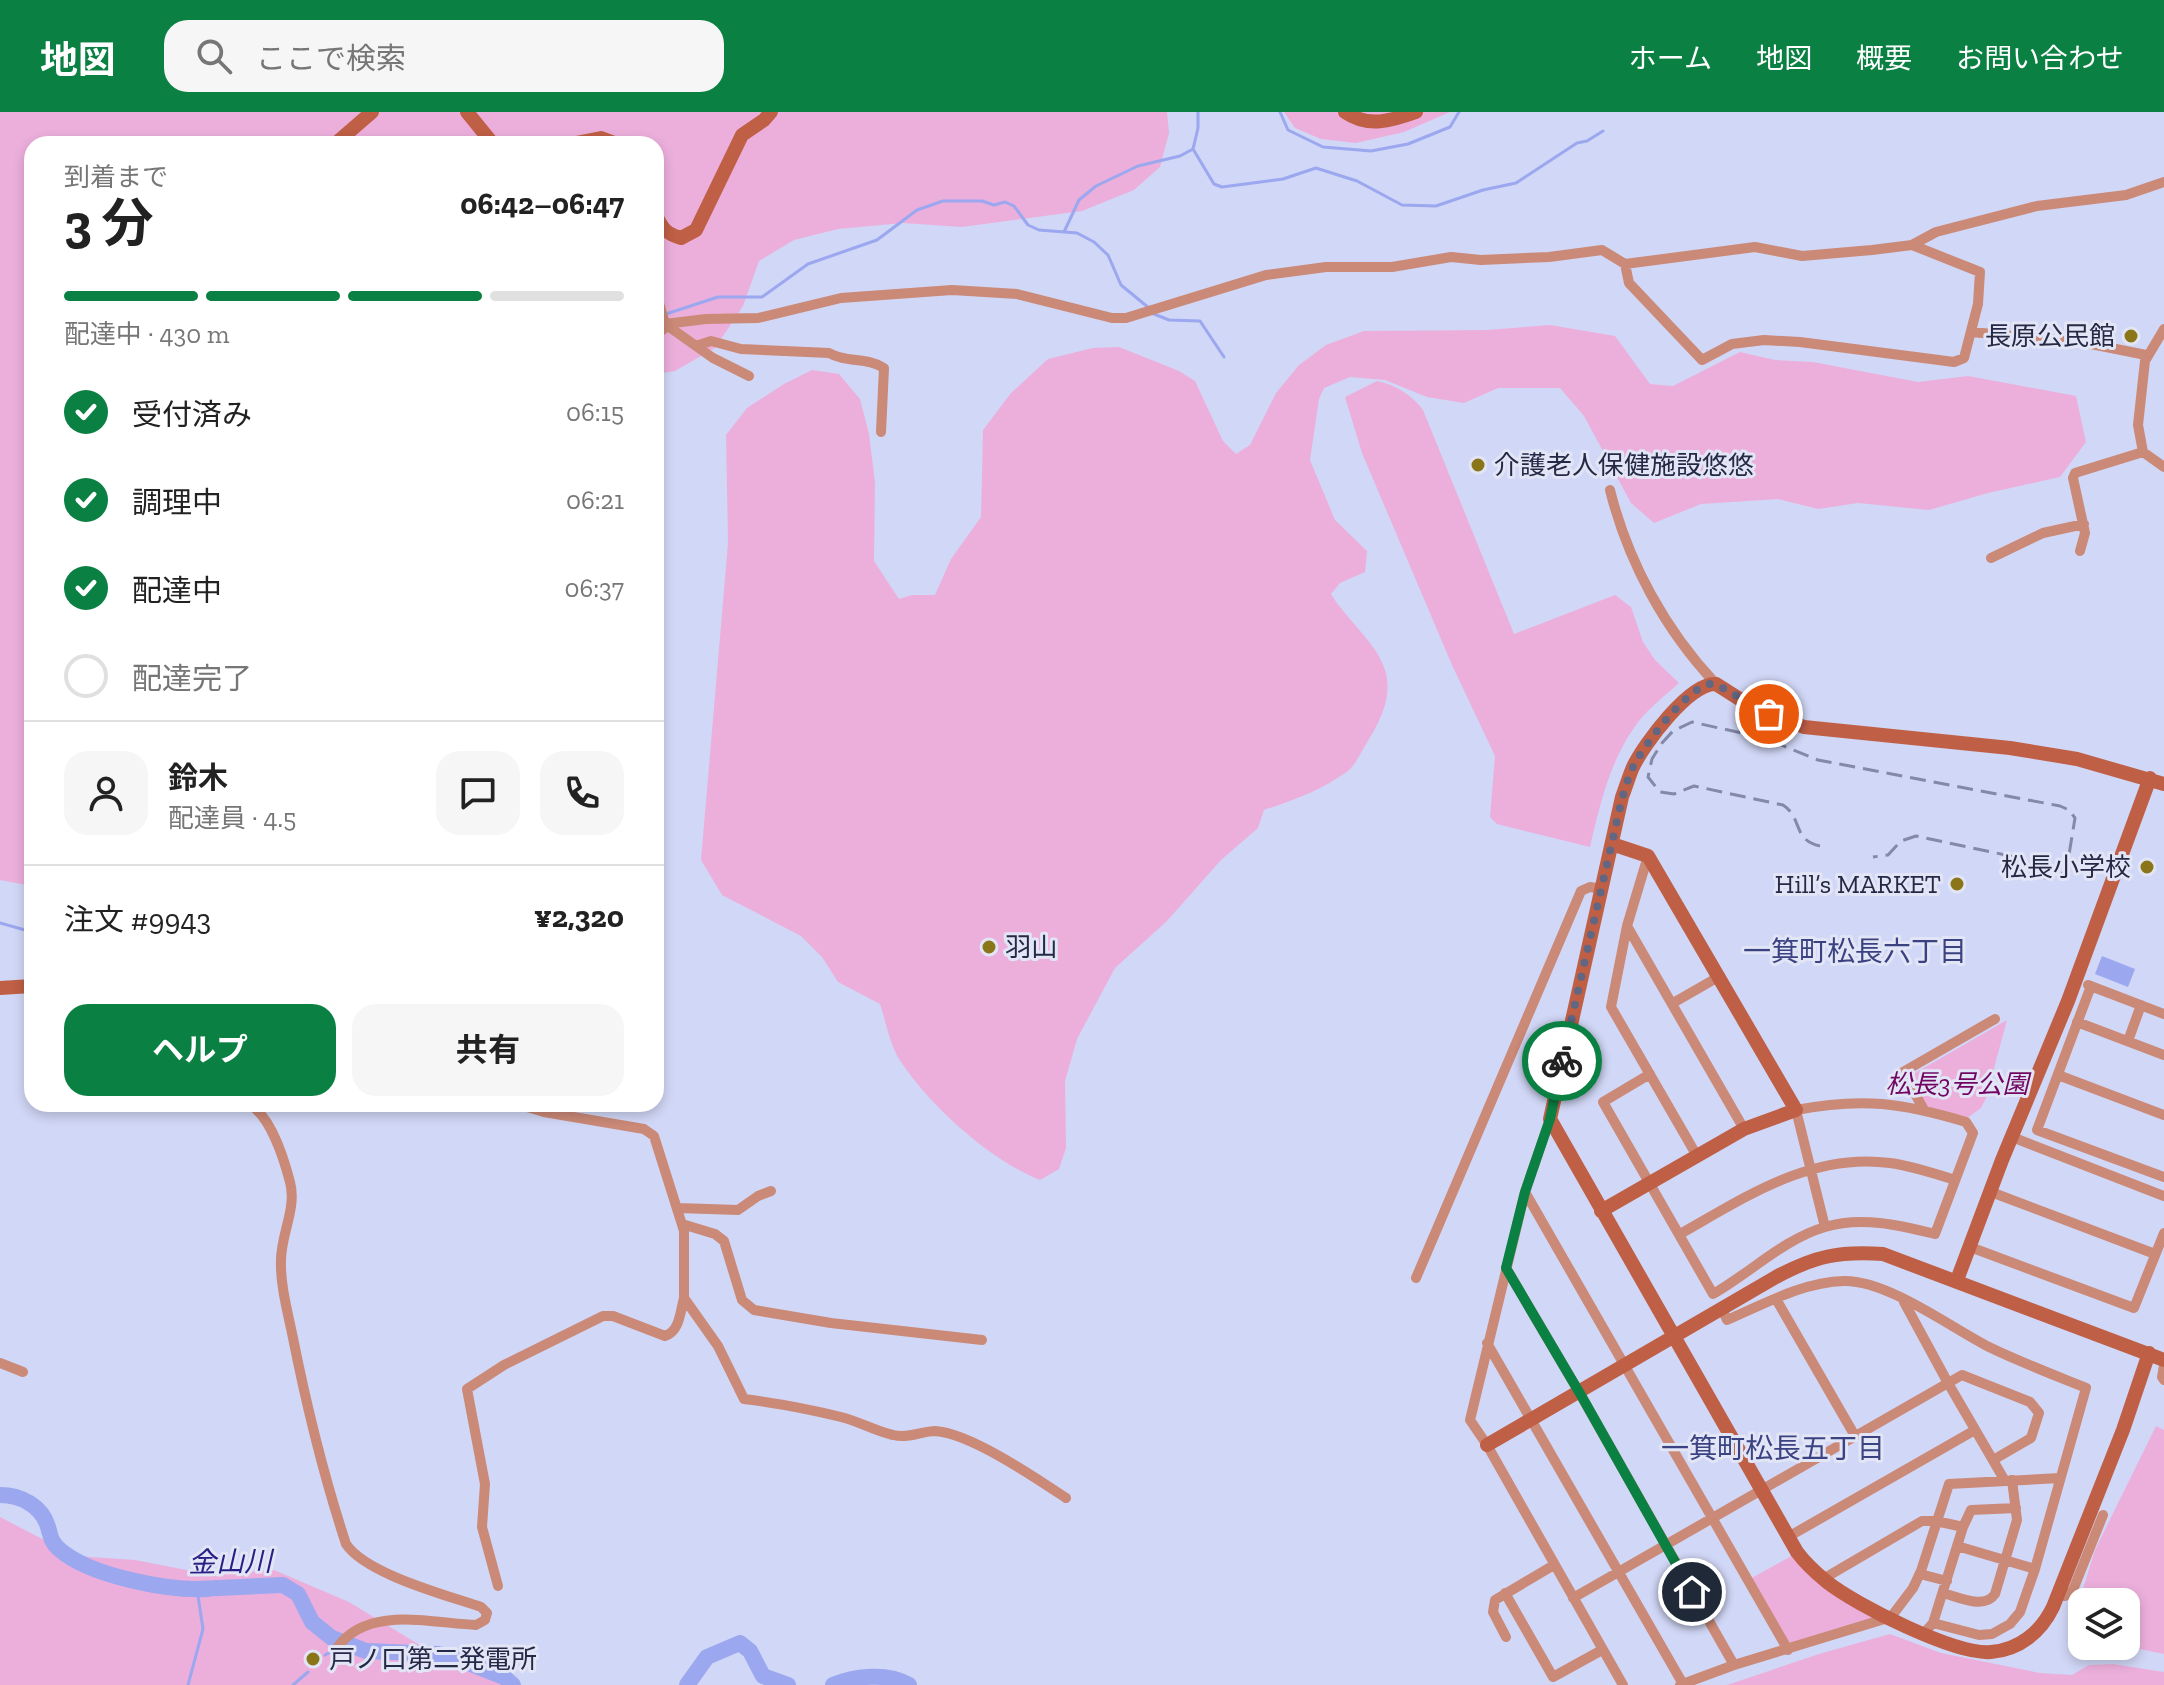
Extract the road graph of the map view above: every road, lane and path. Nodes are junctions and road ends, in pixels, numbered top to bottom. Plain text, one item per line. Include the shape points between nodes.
1 (372, 112) edge
2 (467, 112) edge
3 (771, 112) edge
4 (1345, 112) edge
5 (1416, 112) edge
6 (344, 136) edge
7 (486, 136) edge
8 (2164, 182) edge
9 (664, 230) edge
10 (1912, 245) junction
11 (1625, 264) junction
12 (664, 319) edge
13 (666, 326) junction
14 (2164, 329) edge
15 (1971, 332) junction
16 (696, 346) junction
17 (2146, 355) junction
18 (749, 376) dead end
19 (881, 432) dead end
20 (2143, 452) junction
21 (2164, 467) edge
22 (1610, 490) dead end
23 (2084, 524) junction
24 (2080, 551) dead end
25 (1991, 558) dead end
26 (1716, 684) junction
27 (2157, 781) edge
28 (1612, 844) junction
29 (1648, 856) junction
30 (1602, 889) junction
31 (1627, 926) junction
32 (1720, 976) junction
33 (2075, 980) junction
34 (24, 986) edge
35 (2091, 986) junction
36 (0, 988) edge
37 (1673, 1003) junction
38 (2141, 1005) junction
39 (2164, 1014) edge
40 (1995, 1019) dead end
41 (2077, 1022) junction
42 (2128, 1041) junction
43 (2164, 1055) edge
44 (1650, 1074) junction
45 (2058, 1075) junction
46 (1796, 1110) junction
47 (1924, 1110) junction
48 (258, 1112) edge
49 (548, 1112) edge
50 (2164, 1115) edge
51 (1550, 1119) junction
52 (1744, 1129) junction
53 (2012, 1137) junction
54 (1697, 1156) junction
55 (1811, 1169) junction
56 (2164, 1177) edge
57 (1955, 1180) junction
58 (1650, 1183) junction
59 (771, 1191) dead end
60 (1525, 1192) junction
61 (1991, 1192) junction
62 (2164, 1196) edge
63 (678, 1208) junction
64 (1601, 1211) junction
65 (682, 1224) junction
66 (1825, 1227) junction
67 (2164, 1233) edge
68 (1680, 1234) junction
69 (1970, 1247) junction
70 (2155, 1254) junction
71 (1506, 1268) junction
72 (1416, 1278) dead end
73 (1957, 1280) junction
74 (684, 1298) junction
75 (1776, 1299) junction
76 (1903, 1300) junction
77 (1722, 1309) junction
78 (1673, 1336) junction
79 (982, 1340) dead end
80 (1487, 1343) junction
81 (2149, 1353) junction
82 (2164, 1362) edge
83 (0, 1363) edge
84 (1625, 1365) junction
85 (23, 1372) dead end
86 (2164, 1380) edge
87 (1948, 1383) junction
88 (1579, 1392) junction
89 (1531, 1419) junction
90 (1975, 1430) junction
91 (1855, 1436) junction
92 (1487, 1445) junction
93 (1993, 1460) junction
94 (2060, 1478) junction
95 (2009, 1480) junction
96 (1761, 1490) junction
97 (1066, 1498) dead end
98 (2016, 1508) junction
99 (2103, 1515) dead end
100 (1712, 1518) junction
101 (1936, 1521) junction
102 (1963, 1527) junction
103 (1788, 1537) junction
104 (1664, 1544) junction
105 (1957, 1546) junction
106 (2005, 1561) junction
107 (1554, 1565) junction
108 (2035, 1569) junction
109 (1618, 1572) junction
110 (1920, 1574) junction
111 (1823, 1579) junction
112 (1947, 1581) junction
113 (498, 1586) dead end
114 (1505, 1593) junction
115 (1943, 1593) junction
116 (2057, 1595) junction
117 (1573, 1598) junction
118 (1891, 1617) junction
119 (1928, 1628) junction
120 (1506, 1637) dead end
121 (337, 1648) dead end
122 (1602, 1650) junction
123 (1788, 1650) junction
124 (1734, 1665) junction
125 (1682, 1684) edge
126 (1623, 1685) edge

1 - 6 street
2 - 7 street
3 - 9 street via 742,135 696,230 681,238
4 - 5 street via 1373,123
8 - 10 street via 2126,195 2037,206 1936,232
10 - 11 street via 1802,256 1755,247
10 - 15 street via 1980,272
11 - 13 street via 1602,250 1549,257 1451,257 1392,267 1326,267 1266,275 1126,318 1017,294 952,290 841,298 758,318
11 - 15 street via 1629,283 1702,360 1732,344 1764,340 1954,362 1964,358
12 - 13 street
13 - 16 street
14 - 17 street
15 - 17 street via 2081,342
16 - 18 street
16 - 19 street via 711,341 877,363 884,368
17 - 20 street via 2138,425
20 - 21 street
20 - 23 street via 2075,473
22 - 26 street via 1627,545 1664,617
23 - 24 street
23 - 25 street via 2043,533
26 - 27 street via 1749,705 1804,727 2010,748
26 - 28 street via 1696,690 1643,750 1622,797
27 - 33 street
28 - 29 street
28 - 30 street
29 - 31 street
29 - 32 street
30 - 51 street
30 - 72 street via 1581,891
31 - 37 street
31 - 44 street via 1611,1007
32 - 37 street
32 - 46 street
33 - 35 street
33 - 53 street
34 - 36 street
35 - 38 street
35 - 41 street
37 - 52 street
38 - 39 street
38 - 42 street
40 - 47 street via 1903,1072
41 - 42 street
41 - 45 street
42 - 43 street
44 - 54 street
44 - 58 street via 1603,1102
45 - 50 street
45 - 56 street via 2037,1130
46 - 47 street via 1856,1101
46 - 52 street
46 - 55 street
47 - 57 street via 1966,1122 1973,1133
48 - 121 street via 291,1186 280,1259 284,1291 305,1398 346,1544 373,1567 487,1613 476,1625 433,1620 375,1623 353,1631
49 - 63 street via 644,1129 654,1136
51 - 60 street
51 - 64 street
52 - 54 street
53 - 61 street
53 - 62 street
54 - 58 street
55 - 57 street via 1878,1162
55 - 66 street
55 - 68 street via 1755,1191
57 - 66 street via 1935,1234 1883,1222
58 - 64 street
58 - 68 street
59 - 63 street via 738,1210
60 - 71 street
60 - 84 street
61 - 69 street
61 - 70 street
63 - 65 street
64 - 78 street
65 - 74 street
65 - 79 street via 724,1241 742,1300 754,1310
66 - 68 street via 1713,1294
67 - 70 street
69 - 70 street via 2134,1308
69 - 73 street
71 - 80 street
71 - 88 street
73 - 77 street via 1883,1254 1828,1255 1800,1264
73 - 81 street
74 - 97 street via 718,1346 744,1399 843,1417 894,1436 945,1433 1001,1458
74 - 113 street via 670,1335 603,1316 467,1389 485,1484 482,1527
75 - 76 street via 1843,1281 1876,1286
75 - 77 street via 1727,1320
75 - 91 street
76 - 87 street
76 - 94 street via 1990,1347 2086,1388
77 - 78 street
78 - 84 street
78 - 96 street
80 - 89 street
80 - 92 street via 1470,1420
81 - 82 street
81 - 116 street
82 - 86 street
83 - 85 street
84 - 88 street
84 - 100 street
87 - 90 street
87 - 91 street
87 - 93 street via 1962,1375 2030,1402 2039,1413 2031,1438
88 - 89 street
88 - 104 street
89 - 92 street
89 - 109 street
90 - 93 street
90 - 103 street
91 - 96 street
92 - 107 street
93 - 95 street
94 - 95 street
94 - 108 street
95 - 98 street
95 - 101 street via 1949,1484
96 - 100 street
96 - 103 street
98 - 102 street via 1971,1510
98 - 106 street
99 - 116 street via 2073,1590
100 - 104 street
100 - 123 street
101 - 102 street
101 - 110 street
101 - 111 street via 1922,1521
102 - 105 street
103 - 111 street
104 - 109 street
104 - 124 street
105 - 106 street
105 - 112 street
106 - 108 street
106 - 115 street via 1991,1600 1983,1603
107 - 114 street
107 - 117 street
108 - 119 street via 2020,1612 2002,1630 1979,1635
109 - 117 street
109 - 125 street
110 - 112 street
110 - 118 street
111 - 118 street
112 - 115 street
114 - 120 street via 1495,1600 1493,1612
114 - 122 street via 1553,1677
115 - 119 street
116 - 119 street via 2036,1631 2005,1649 1979,1652
117 - 122 street
118 - 119 street
118 - 123 street
122 - 126 street
123 - 124 street
124 - 125 street

